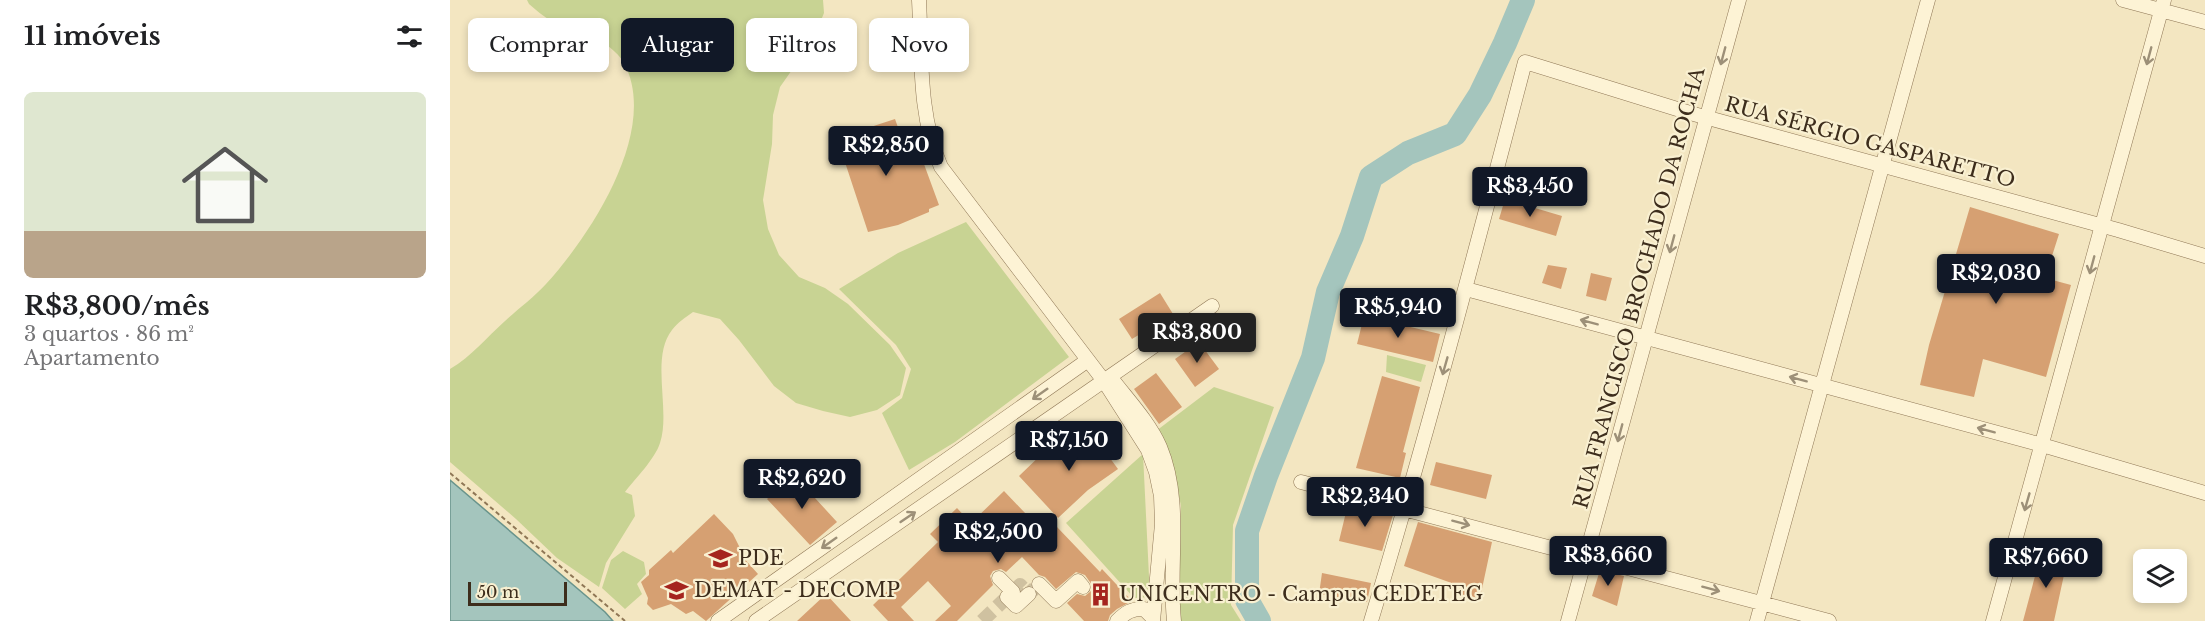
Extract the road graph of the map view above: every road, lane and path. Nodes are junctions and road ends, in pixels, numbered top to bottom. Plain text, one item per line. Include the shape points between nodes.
1 (919, 0) edge
2 (1739, 0) edge
3 (1928, 0) edge
4 (2123, 0) edge
5 (2163, 5) edge
6 (2205, 22) edge
7 (1706, 117) junction
8 (1882, 166) junction
9 (2103, 226) junction
10 (2205, 256) edge
11 (1466, 289) junction
12 (1212, 306) dead end
13 (1646, 338) junction
14 (1088, 360) junction
15 (1107, 379) junction
16 (1822, 386) junction
17 (2042, 446) junction
18 (450, 472) edge
19 (1301, 482) dead end
20 (2205, 493) edge
21 (1405, 509) junction
22 (1586, 556) junction
23 (999, 578) dead end
24 (1039, 584) tunnel mouth
25 (1083, 587) dead end
26 (1029, 594) dead end
27 (1762, 602) junction
28 (1153, 619) edge
29 (625, 621) edge
30 (718, 621) edge
31 (756, 621) edge
32 (1117, 621) edge
33 (1174, 621) edge
34 (1371, 621) edge
35 (1568, 621) edge
36 (1757, 621) edge
37 (1829, 621) edge
38 (1993, 621) edge

1 - 14 street via 926,113 941,167
2 -> 7 street, RUA FRANCISCO BROCHADO DA ROCHA
3 - 8 street
4 - 5 street
5 - 6 street
5 -> 9 street
7 - 8 street, RUA SÉRGIO GASPARETTO
7 - 11 street, RUA SÉRGIO GASPARETTO via 1525,62
7 -> 13 street, RUA FRANCISCO BROCHADO DA ROCHA
8 - 9 street, RUA SÉRGIO GASPARETTO
8 - 16 street
9 - 10 street, RUA SÉRGIO GASPARETTO
9 -> 17 street
13 -> 11 street
11 -> 21 street
12 - 15 street
16 -> 13 street
13 -> 22 street, RUA FRANCISCO BROCHADO DA ROCHA
14 - 15 street
14 -> 30 street
15 - 28 street via 1148,450 1161,496
31 -> 15 street
15 - 33 street via 1152,432 1164,458 1172,503
17 -> 16 street
16 - 27 street
17 - 20 street
17 -> 38 street
18 - 29 path
19 - 21 street
21 -> 22 street
21 - 34 street
22 -> 27 street
22 - 35 street, RUA FRANCISCO BROCHADO DA ROCHA
23 - 26 street via 1016,606
24 - 25 street via 1056,601 1078,581
27 - 36 street
27 - 37 street
28 - 32 street via 1144,609 1137,609

